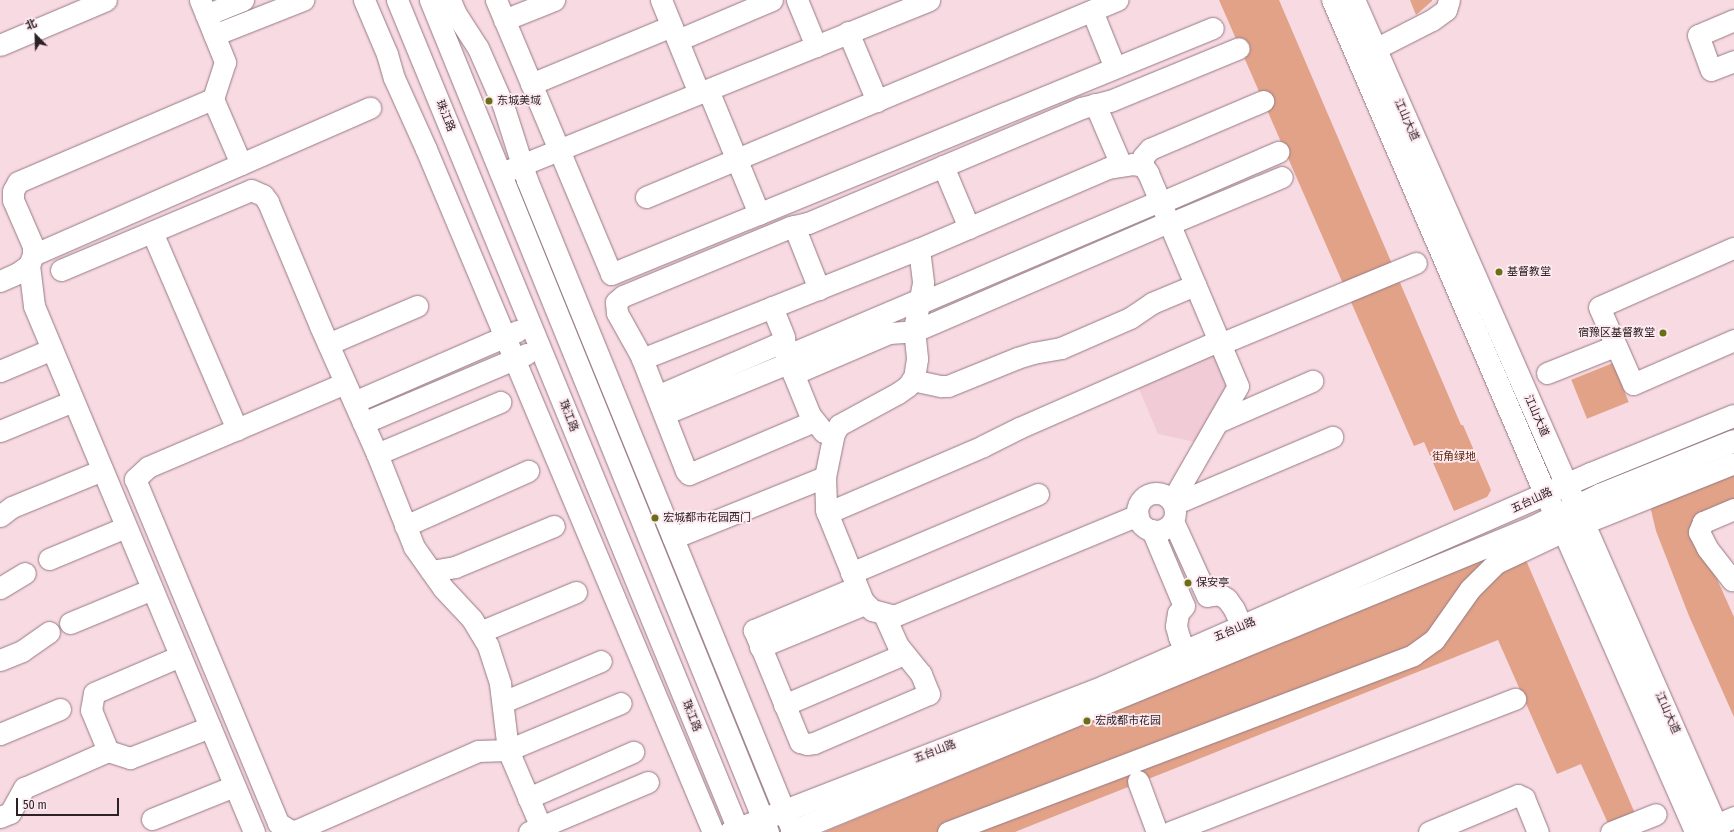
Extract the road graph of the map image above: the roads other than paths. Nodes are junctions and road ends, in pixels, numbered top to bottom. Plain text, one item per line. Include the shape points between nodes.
1 (106, 0) edge
2 (243, 0) edge
3 (303, 0) edge
4 (364, 0) edge
5 (397, 0) edge
6 (430, 0) edge
7 (450, 0) edge
8 (496, 0) edge
9 (554, 0) edge
10 (662, 0) edge
11 (772, 0) edge
12 (797, 0) edge
13 (929, 0) edge
14 (1117, 0) edge
15 (1333, 0) edge
16 (1354, 0) edge
17 (1449, 0) edge
18 (203, 8) edge
19 (1083, 9) edge
20 (504, 20) junction
21 (1734, 20) edge
22 (1213, 28) dead end
23 (848, 32) junction
24 (675, 33) junction
25 (214, 35) junction
26 (0, 45) edge
27 (816, 46) junction
28 (1239, 48) dead end
29 (1375, 49) junction
30 (1734, 61) edge
31 (1115, 68) junction
32 (531, 84) junction
33 (704, 91) junction
34 (213, 99) junction
35 (877, 101) junction
36 (1263, 101) dead end
37 (1095, 104) junction
38 (370, 108) dead end
39 (558, 150) junction
40 (1278, 152) dead end
41 (737, 159) junction
42 (241, 164) junction
43 (522, 165) junction
44 (1122, 165) junction
45 (943, 166) junction
46 (1143, 166) junction
47 (501, 174) junction
48 (1282, 177) dead end
49 (473, 185) junction
50 (646, 197) dead end
51 (1160, 202) junction
52 (759, 214) junction
53 (1169, 223) junction
54 (794, 226) junction
55 (970, 228) junction
56 (152, 232) junction
57 (1733, 248) dead end
58 (919, 249) junction
59 (31, 260) junction
60 (1416, 263) dead end
61 (61, 270) dead end
62 (0, 281) edge
63 (1195, 285) junction
64 (819, 289) junction
65 (920, 301) junction
66 (417, 306) dead end
67 (772, 307) junction
68 (531, 326) junction
69 (914, 331) junction
70 (504, 337) junction
71 (1734, 340) edge
72 (328, 344) junction
73 (1220, 344) junction
74 (1615, 346) junction
75 (52, 349) junction
76 (540, 349) junction
77 (514, 359) junction
78 (642, 359) junction
79 (788, 360) junction
80 (0, 371) edge
81 (1547, 374) dead end
82 (912, 380) junction
83 (1312, 381) dead end
84 (345, 383) junction
85 (74, 400) junction
86 (354, 402) junction
87 (500, 402) dead end
88 (660, 405) junction
89 (1734, 416) edge
90 (814, 421) junction
91 (1218, 422) junction
92 (363, 423) junction
93 (237, 429) junction
94 (0, 432) edge
95 (1332, 437) dead end
96 (833, 438) junction
97 (1734, 441) edge
98 (377, 454) junction
99 (1734, 463) edge
100 (102, 470) junction
101 (528, 471) dead end
102 (825, 477) junction
103 (1567, 485) junction
104 (1038, 494) dead end
105 (1546, 495) junction
106 (1173, 509) junction
107 (1734, 509) edge
108 (827, 512) junction
109 (1138, 514) junction
110 (0, 516) edge
111 (1570, 519) junction
112 (405, 526) junction
113 (554, 526) dead end
114 (126, 527) junction
115 (1152, 530) junction
116 (673, 538) junction
117 (48, 559) dead end
118 (431, 571) junction
119 (25, 573) dead end
120 (1734, 579) edge
121 (0, 588) edge
122 (858, 588) junction
123 (152, 589) junction
124 (576, 592) dead end
125 (884, 615) junction
126 (70, 623) dead end
127 (1242, 627) junction
128 (49, 632) dead end
129 (480, 632) junction
130 (904, 654) junction
131 (180, 656) junction
132 (0, 660) edge
133 (602, 660) dead end
134 (1188, 660) junction
135 (1515, 699) dead end
136 (503, 702) junction
137 (621, 703) dead end
138 (784, 704) junction
139 (60, 709) dead end
140 (210, 727) junction
141 (0, 734) edge
142 (733, 746) junction
143 (508, 750) junction
144 (108, 751) junction
145 (633, 752) dead end
146 (708, 757) junction
147 (1138, 780) dead end
148 (648, 782) dead end
149 (234, 786) junction
150 (528, 798) junction
151 (784, 811) junction
152 (1656, 814) dead end
153 (0, 817) edge
154 (152, 819) dead end
155 (766, 826) edge
156 (1713, 828) edge
157 (544, 829) edge
158 (736, 831) edge
159 (254, 832) edge
160 (712, 832) edge
161 (792, 832) edge
162 (948, 832) edge
163 (1157, 832) edge
164 (1170, 832) edge
165 (1429, 832) edge
166 (1538, 832) edge
167 (1611, 832) edge

1 - 26 street
2 - 18 street
3 - 25 street
4 - 70 street via 387,54 394,78
5 - 49 street, 珠江路
6 - 47 street
7 - 43 street via 481,55 502,105
8 - 20 street
9 - 20 street
10 - 24 street
11 - 24 street
12 - 27 street
13 - 23 street
14 - 19 street
15 - 105 main road, 江山大道
16 - 29 main road, 江山大道
17 - 29 street via 1446,10 1432,20
18 - 25 street
19 - 31 street
19 - 35 street
20 - 32 street
21 - 30 street via 1698,35 1711,70
22 - 31 street
23 - 27 street
23 - 35 street
24 - 32 street
24 - 33 street
25 - 34 street via 225,62
27 - 33 street
28 - 37 street via 1110,101
29 - 103 main road, 江山大道
31 - 52 street
32 - 39 street
33 - 39 street
33 - 41 street
34 - 42 street
34 - 59 street via 18,182 13,191 13,200 33,246
35 - 41 street
36 - 46 street via 1150,149 1143,157
37 - 44 street
37 - 45 street
38 - 42 street
39 - 43 street
39 - 52 street via 610,274
40 - 51 street
41 - 50 street
41 - 52 street
42 - 59 street
43 - 47 street
43 - 116 street
44 - 46 street
44 - 55 street via 1108,168
45 - 54 street via 808,223
45 - 55 street
46 - 51 street
47 - 49 street
47 - 142 street
48 - 53 street
49 - 68 street, 珠江路
51 - 53 street
51 - 65 street
53 - 63 street
53 - 69 street
54 - 64 street
54 - 78 street via 619,299 615,307 617,313
55 - 58 street
56 - 61 street
56 - 72 street via 251,190 259,192 268,202
56 - 93 street
57 - 74 street via 1599,307
58 - 64 street
58 - 65 street via 923,283
59 - 62 street via 18,273
59 - 75 street via 34,306
60 - 73 street
63 - 73 street
63 - 82 street via 1152,302 1130,318 1061,348 1017,358 948,386
64 - 67 street
65 - 69 street
65 - 79 street
66 - 72 street
67 - 78 street
67 - 79 street via 784,337
68 - 70 street
68 - 76 street, 珠江路
69 - 79 street via 888,333
69 - 82 street via 917,359
70 - 77 street
70 - 86 street
71 - 74 street via 1633,384
72 - 84 street
73 - 91 street via 1238,386
73 - 108 street via 1211,344 983,446
74 - 81 street
75 - 80 street
75 - 85 street
76 - 77 street
76 - 146 street, 珠江路
77 - 92 street
77 - 160 street
78 - 88 street
79 - 88 street
79 - 90 street
82 - 96 street via 898,393 839,425
83 - 91 street
84 - 86 street
84 - 93 street
85 - 94 street
85 - 100 street
86 - 92 street
87 - 98 street
88 - 90 street via 689,474
89 - 103 main road, 五台山路
90 - 96 street
91 - 106 street
92 - 98 street
93 - 143 street via 148,467 135,479 278,823 296,831 478,751
95 - 106 street
96 - 102 street
97 - 111 main road, 五台山路
98 - 112 street
99 - 111 street
100 - 110 street via 12,507
100 - 114 street
101 - 112 street
102 - 108 street
102 - 116 street
103 - 105 main road, 五台山路
103 - 111 main road, 江山大道
104 - 122 street
105 - 111 main road, 江山大道
105 - 127 main road, 五台山路
106 - 109 street via 1162,494 1149,494 1140,502
106 - 115 street via 1166,528
106 - 127 street via 1207,596 1219,594 1226,599
107 - 120 street via 1703,522 1699,532 1707,548 1732,580
108 - 122 street
109 - 115 street via 1143,525
109 - 125 street via 903,613 894,616
111 - 134 main road, 五台山路 via 1532,528
111 - 156 main road, 江山大道
111 - 162 street via 1496,563 1470,589 1434,640 1413,655
112 - 118 street via 414,547
113 - 118 street via 455,567
114 - 117 street
114 - 123 street
115 - 134 street via 1184,606 1178,613 1176,626
116 - 151 street
118 - 129 street
119 - 121 street
122 - 125 street via 872,610
122 - 138 street via 754,630
123 - 126 street
123 - 131 street
124 - 129 street
125 - 130 street
127 - 134 main road, 五台山路
128 - 132 street via 22,651
129 - 136 street via 488,646
130 - 138 street
130 - 138 street via 921,674 929,694 821,740 807,744 800,742
131 - 140 street
131 - 144 street via 94,693 91,710
133 - 136 street
134 - 151 main road, 五台山路 via 1104,687
134 - 161 main road, 五台山路
135 - 164 street
136 - 143 street
137 - 143 street
139 - 141 street
140 - 144 street via 130,758
140 - 149 street
142 - 146 street
142 - 155 street
143 - 150 street
144 - 153 street via 24,788 10,813
145 - 150 street
146 - 158 street, 珠江路
147 - 163 street
148 - 157 street
149 - 154 street
149 - 159 street
150 - 157 street
151 - 155 main road, 五台山路
151 - 161 street
152 - 167 street
155 - 158 main road, 五台山路
165 - 166 street via 1518,795 1524,798

